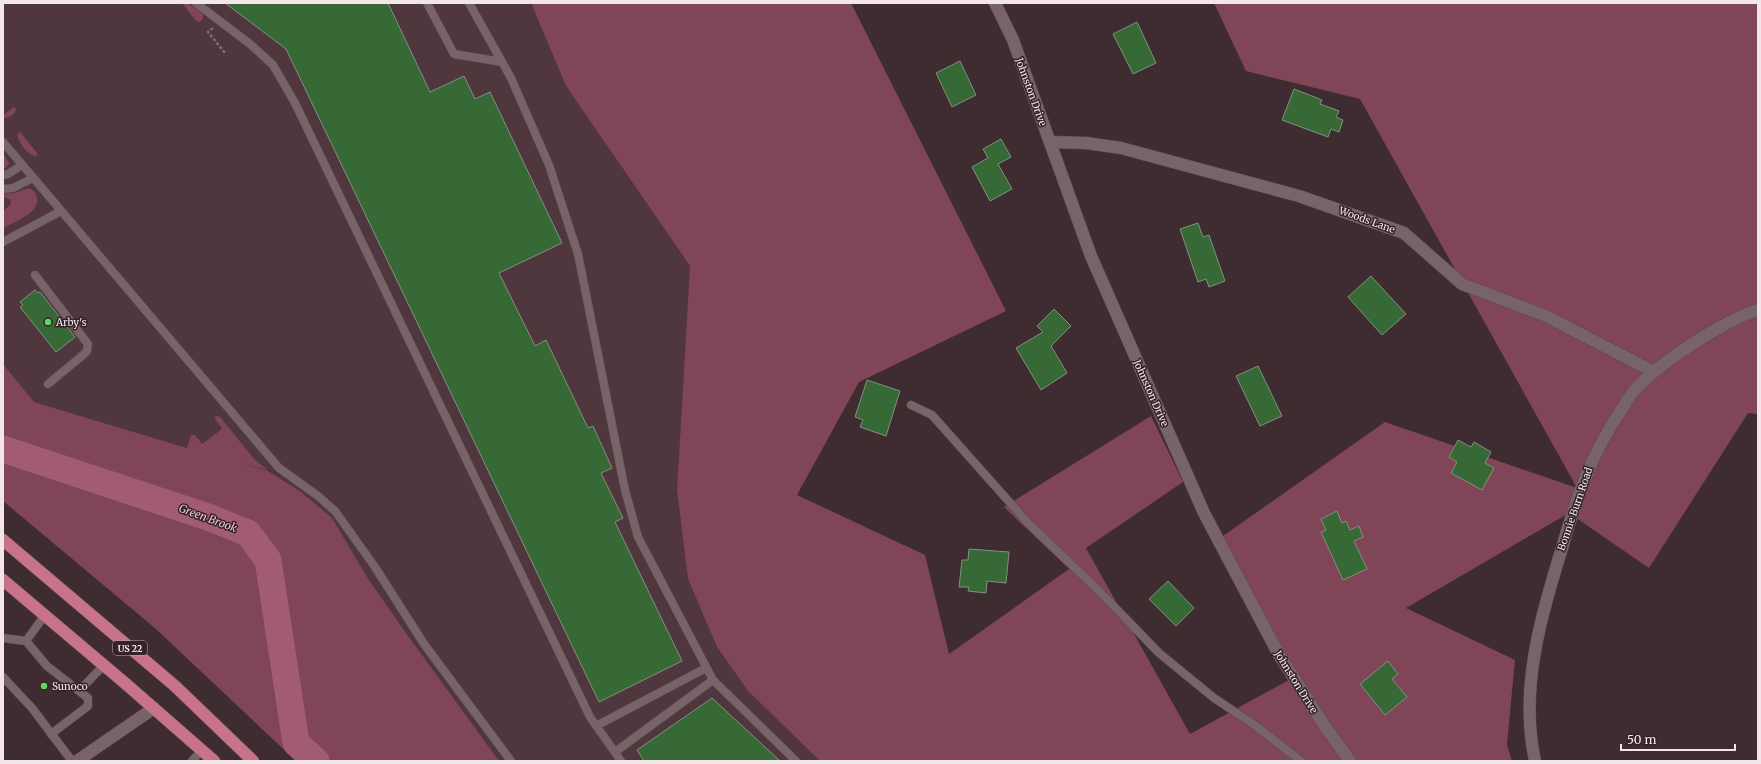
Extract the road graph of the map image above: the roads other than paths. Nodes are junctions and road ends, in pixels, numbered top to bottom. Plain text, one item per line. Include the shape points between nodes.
1 (196, 3) edge
2 (427, 3) edge
3 (469, 3) edge
4 (995, 3) edge
5 (502, 62) junction
6 (3, 142) edge
7 (1050, 142) junction
8 (22, 165) junction
9 (3, 175) edge
10 (33, 178) junction
11 (3, 189) edge
12 (61, 210) junction
13 (3, 242) edge
14 (35, 275) dead end
15 (1758, 310) edge
16 (1654, 372) junction
17 (48, 384) dead end
18 (911, 405) dead end
19 (3, 540) edge
20 (5, 584) edge
21 (45, 615) junction
22 (3, 638) edge
23 (26, 641) junction
24 (104, 665) junction
25 (706, 668) junction
26 (3, 677) edge
27 (713, 680) junction
28 (80, 691) junction
29 (154, 708) junction
30 (596, 726) junction
31 (51, 734) junction
32 (202, 750) junction
33 (615, 752) junction
34 (72, 761) edge
35 (77, 761) edge
36 (192, 761) edge
37 (214, 761) edge
38 (253, 761) edge
39 (511, 761) edge
40 (621, 761) edge
41 (796, 761) edge
42 (1301, 761) edge
43 (1350, 761) edge
44 (1535, 761) edge

1 - 30 lane via 273,65 295,103
2 - 5 lane via 454,54
3 - 5 lane
4 - 7 street, Johnston Drive via 1013,40
5 - 25 lane via 549,165 578,254 625,490 638,537
6 - 8 lane
7 - 16 street, Woods Lane via 1086,143 1121,148 1299,196 1404,234 1462,284 1546,316
7 - 43 street, Johnston Drive via 1090,256 1204,513 1278,653
8 - 9 lane
8 - 10 lane
10 - 11 lane via 14,188
10 - 12 lane
12 - 13 lane
12 - 39 lane via 279,468 335,511 375,567 424,644
14 - 17 lane via 88,344 83,355
15 - 16 street, Bonnie Burn Road via 1747,313 1694,343
16 - 44 street, Bonnie Burn Road via 1633,392 1590,463 1543,609 1534,650 1529,704
18 - 42 lane via 932,415 1028,523 1159,653 1214,698
19 - 38 highway, US 22 via 175,686
20 - 21 highway, US 22
21 - 23 lane
21 - 24 highway, US 22
22 - 23 lane
23 - 28 lane via 47,666
24 - 28 lane
24 - 29 highway, US 22
25 - 27 lane
25 - 30 lane
26 - 31 lane via 32,708
27 - 33 lane
27 - 41 lane
28 - 31 lane via 88,698 88,706
29 - 32 highway, US 22
29 - 35 street
30 - 33 lane
31 - 34 lane
32 - 36 lane
32 - 37 highway, US 22
33 - 40 lane

